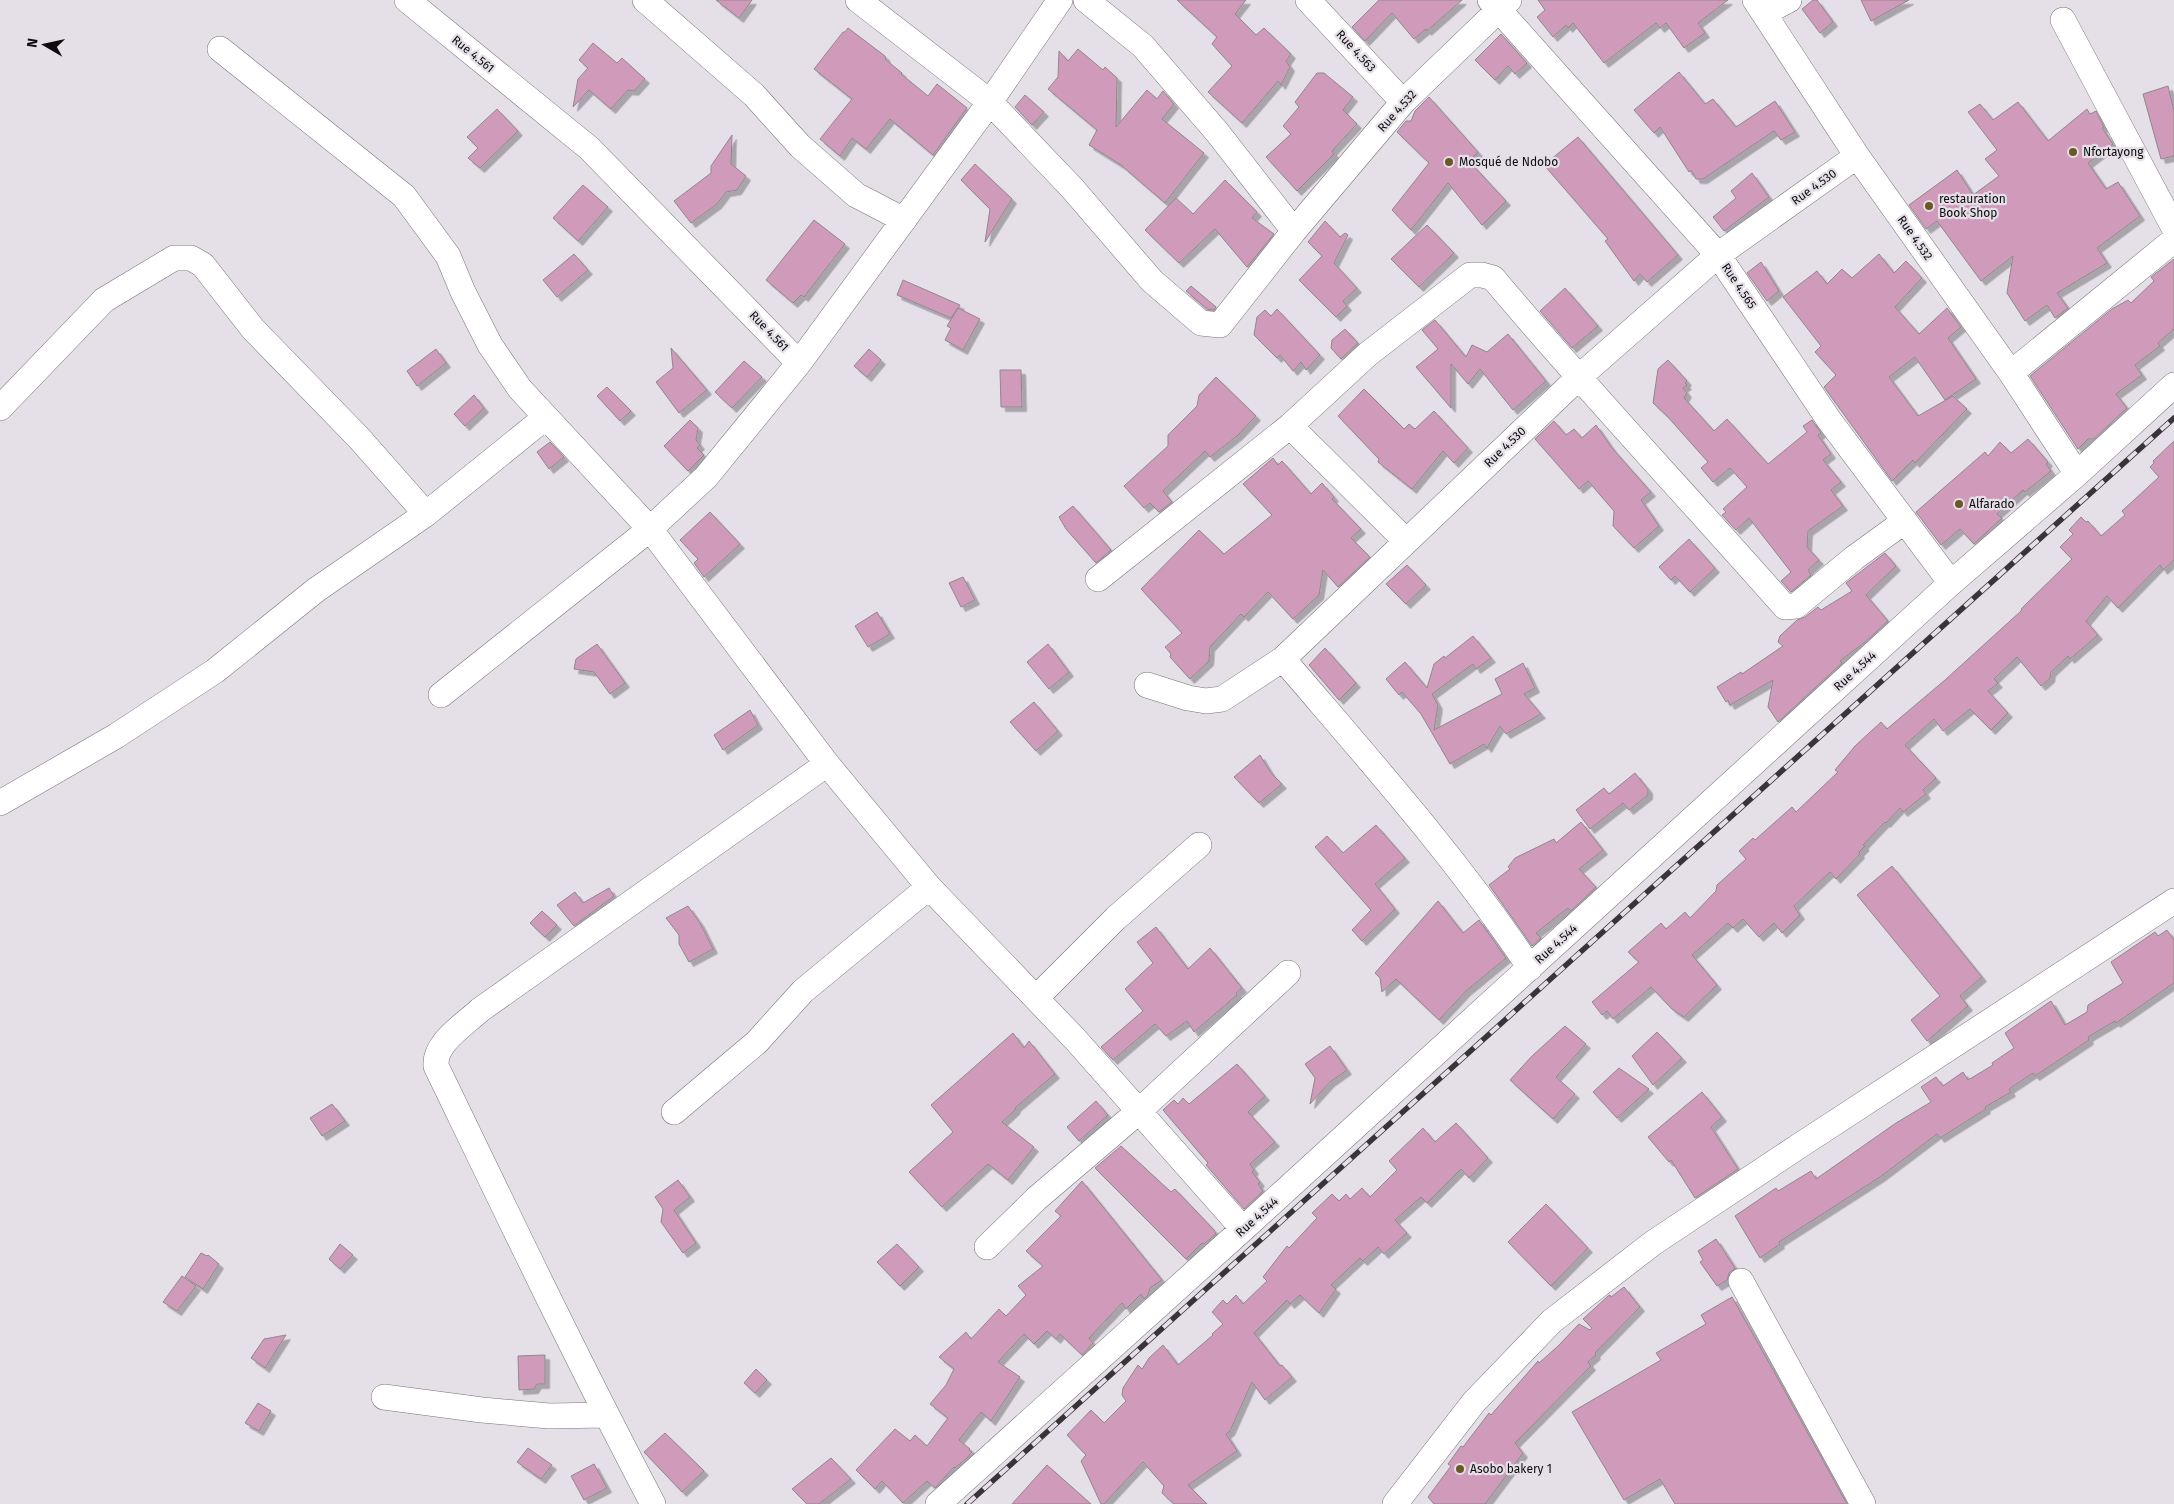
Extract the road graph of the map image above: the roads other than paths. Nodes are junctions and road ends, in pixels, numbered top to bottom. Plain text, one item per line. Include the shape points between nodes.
1 (407, 0) edge
2 (645, 0) edge
3 (858, 0) edge
4 (1060, 0) edge
5 (1086, 0) edge
6 (1308, 0) edge
7 (1789, 0) edge
8 (1499, 3) edge
9 (1759, 7) edge
10 (2063, 20) dead end
11 (220, 49) dead end
12 (990, 102) junction
13 (1403, 102) junction
14 (1857, 156) junction
15 (904, 220) junction
16 (2174, 228) edge
17 (1294, 231) junction
18 (2174, 240) edge
19 (1718, 255) junction
20 (799, 363) junction
21 (2012, 373) junction
22 (1578, 378) junction
23 (2174, 384) edge
24 (0, 408) edge
25 (546, 418) junction
26 (1290, 426) junction
27 (2077, 474) junction
28 (426, 514) junction
29 (1905, 521) junction
30 (650, 529) junction
31 (1406, 541) junction
32 (1098, 579) dead end
33 (1951, 583) junction
34 (1283, 659) junction
35 (1147, 685) dead end
36 (441, 695) dead end
37 (827, 764) junction
38 (0, 803) edge
39 (1199, 845) dead end
40 (929, 887) junction
41 (2174, 901) edge
42 (1530, 968) junction
43 (1288, 973) dead end
44 (1036, 998) junction
45 (674, 1112) dead end
46 (1138, 1112) junction
47 (1243, 1229) junction
48 (986, 1246) dead end
49 (1741, 1281) dead end
50 (384, 1398) dead end
51 (606, 1415) junction
52 (653, 1504) edge
53 (938, 1504) edge
54 (1395, 1504) edge
55 (1863, 1504) edge

1 - 20 street, Rue 4.561 via 589,148
2 - 15 street via 754,95 800,146 856,195
3 - 12 street
4 - 12 street, Rue 4.561
5 - 17 street via 1143,46 1217,132
6 - 13 street, Rue 4.563
7 - 9 street
8 - 13 street, Rue 4.532
8 - 19 street, Rue 4.565
9 - 14 street, Rue 4.532
10 - 16 street
11 - 25 street via 404,196 448,256 490,345 520,389
12 - 15 street, Rue 4.561
12 - 17 street, Rue 4.532 via 1072,188 1152,281 1202,323 1220,325
13 - 17 street, Rue 4.532
14 - 19 street, Rue 4.530
14 - 21 street, Rue 4.532
15 - 20 street, Rue 4.561
18 - 21 street
19 - 22 street, Rue 4.530
19 - 29 street, Rue 4.565 via 1829,420
20 - 30 street via 706,477
21 - 27 street, Rue 4.532
22 - 26 street via 1493,278 1470,275 1368,354
22 - 29 street via 1785,607 1796,606
22 - 31 street, Rue 4.530
23 - 27 street, Rue 4.544
24 - 28 street via 104,300 174,258 191,258 203,265 253,329 359,438
25 - 28 street
25 - 30 street
26 - 31 street
26 - 32 street
27 - 33 street, Rue 4.544
28 - 38 street via 316,590 215,671 116,736
29 - 33 street, Rue 4.565
30 - 36 street
30 - 37 street
31 - 34 street, Rue 4.530
33 - 42 street, Rue 4.544
34 - 35 street, Rue 4.530 via 1222,699 1206,702
34 - 42 street via 1432,834
37 - 40 street
37 - 51 street via 480,1010 439,1048 435,1056 436,1066
39 - 44 street via 1116,918
40 - 44 street
40 - 45 street via 803,991 756,1042
41 - 54 street via 1807,1140 1662,1238 1552,1321 1474,1402
42 - 47 street, Rue 4.544
43 - 46 street
44 - 46 street
46 - 47 street
46 - 48 street
47 - 53 street, Rue 4.544
49 - 55 street
50 - 51 street via 549,1416
51 - 52 street

